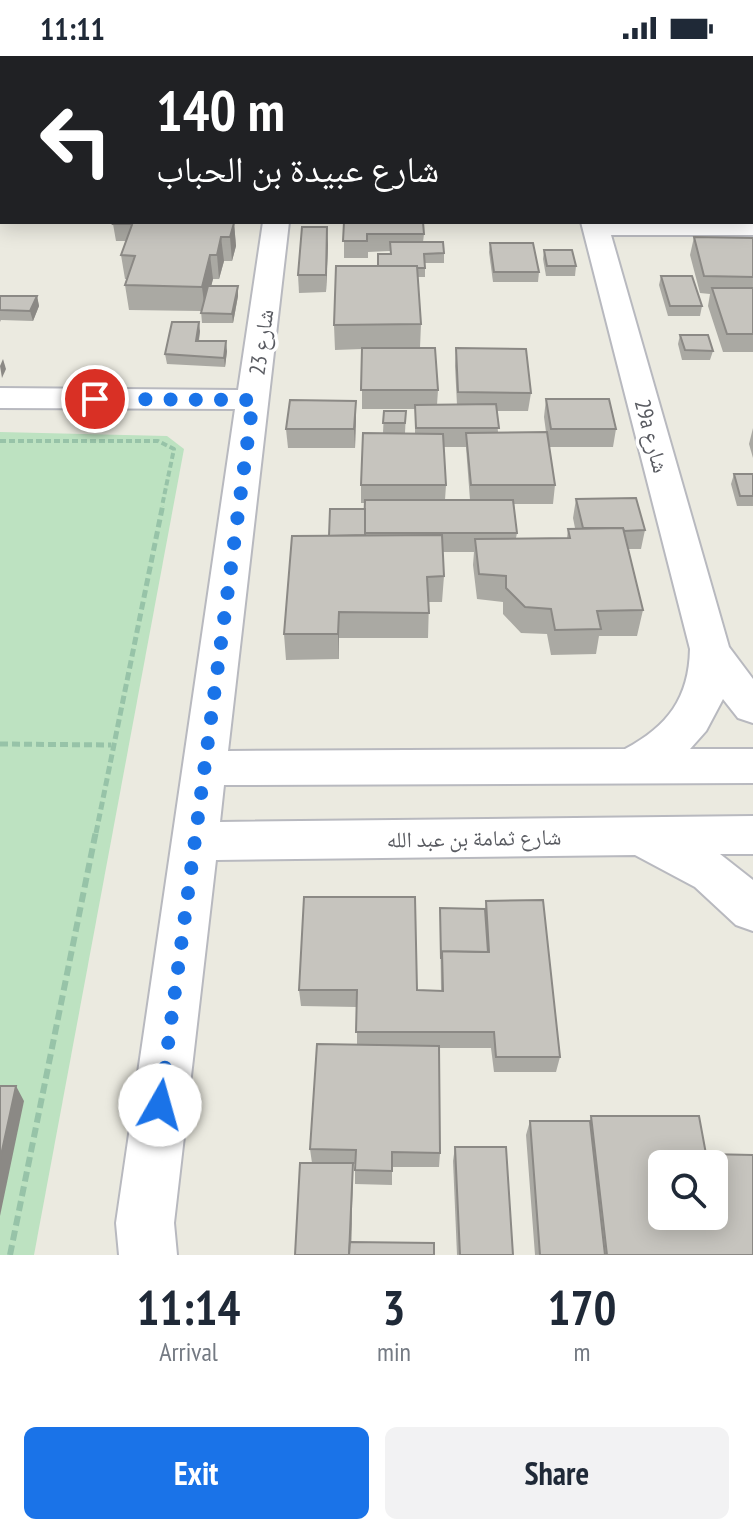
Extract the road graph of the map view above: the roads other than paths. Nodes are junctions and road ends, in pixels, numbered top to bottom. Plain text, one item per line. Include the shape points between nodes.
1 (276, 224) edge
2 (595, 224) edge
3 (753, 227) edge
4 (0, 398) edge
5 (253, 400) junction
6 (710, 649) junction
7 (753, 707) edge
8 (632, 766) junction
9 (753, 766) edge
10 (205, 768) junction
11 (753, 835) edge
12 (640, 836) junction
13 (195, 841) junction
14 (753, 910) edge
15 (141, 1244) edge

1 - 5 street, شارع 23
2 - 3 street
2 - 6 street, 29a شارع
4 - 5 street
5 - 10 street, شارع 23
6 - 7 street, 29a شارع
6 - 8 street, 29a شارع via 709,683 696,716 659,753
8 - 9 street
8 - 10 street
10 - 13 street, شارع 23
11 - 12 street, شارع ثمامة بن عبد الله
12 - 13 street, شارع ثمامة بن عبد الله
12 - 14 street via 712,873
13 - 15 street, شارع 23

